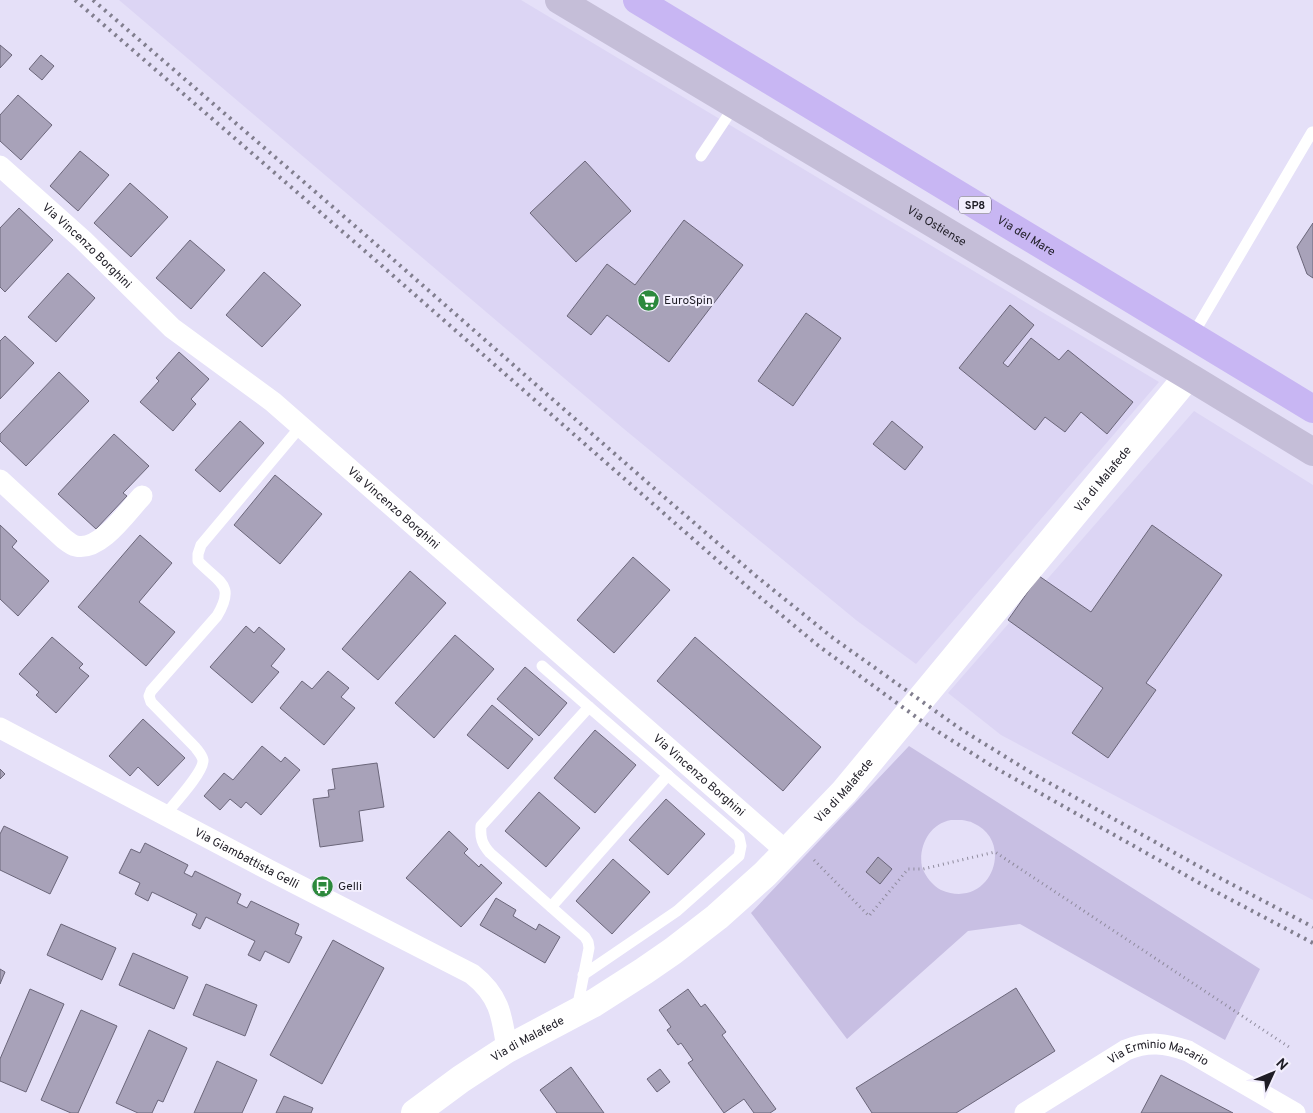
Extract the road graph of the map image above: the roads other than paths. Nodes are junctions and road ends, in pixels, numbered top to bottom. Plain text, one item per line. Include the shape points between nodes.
1 (559, 0) edge
2 (636, 0) edge
3 (735, 105) junction
4 (1312, 132) edge
5 (700, 156) dead end
6 (0, 166) edge
7 (1192, 336) junction
8 (1188, 376) junction
9 (1313, 409) edge
10 (301, 426) junction
11 (1313, 452) edge
12 (0, 480) edge
13 (142, 496) dead end
14 (542, 666) dead end
15 (589, 708) junction
16 (0, 728) edge
17 (668, 775) junction
18 (165, 815) junction
19 (791, 847) junction
20 (551, 907) junction
21 (583, 975) junction
22 (576, 1013) junction
23 (507, 1049) junction
24 (415, 1113) edge
25 (1025, 1113) edge
26 (1295, 1113) edge

1 - 3 main road, Via Ostiense
2 - 7 main road, Via del Mare / SP8
3 - 5 lane
3 - 8 main road, Via Ostiense
4 - 7 lane
6 - 10 street, Via Vincenzo Borghini via 83,240 172,328 274,402
7 - 9 main road, Via del Mare / SP8
8 - 11 main road, Via Ostiense
8 - 19 street, Via di Malafede via 866,766
10 - 18 lane via 201,545 198,561 224,586 224,605 149,696 157,710 201,754 203,761 197,775
10 - 19 street, Via Vincenzo Borghini
12 - 13 street via 63,538 74,546 82,547 93,545 104,537
14 - 15 lane
15 - 17 lane
15 - 20 lane via 481,826 482,845
16 - 18 street, Via Giambattista Gelli
17 - 20 lane
17 - 21 lane via 740,837 739,856 677,911
18 - 23 street, Via Giambattista Gelli via 472,974 490,990 500,1010
19 - 22 street, Via di Malafede via 731,905 673,951
20 - 21 lane via 588,942
21 - 22 lane
22 - 23 street, Via di Malafede
23 - 24 street, Via di Malafede
25 - 26 street, Via Erminio Macario via 1126,1050 1156,1044 1188,1051

